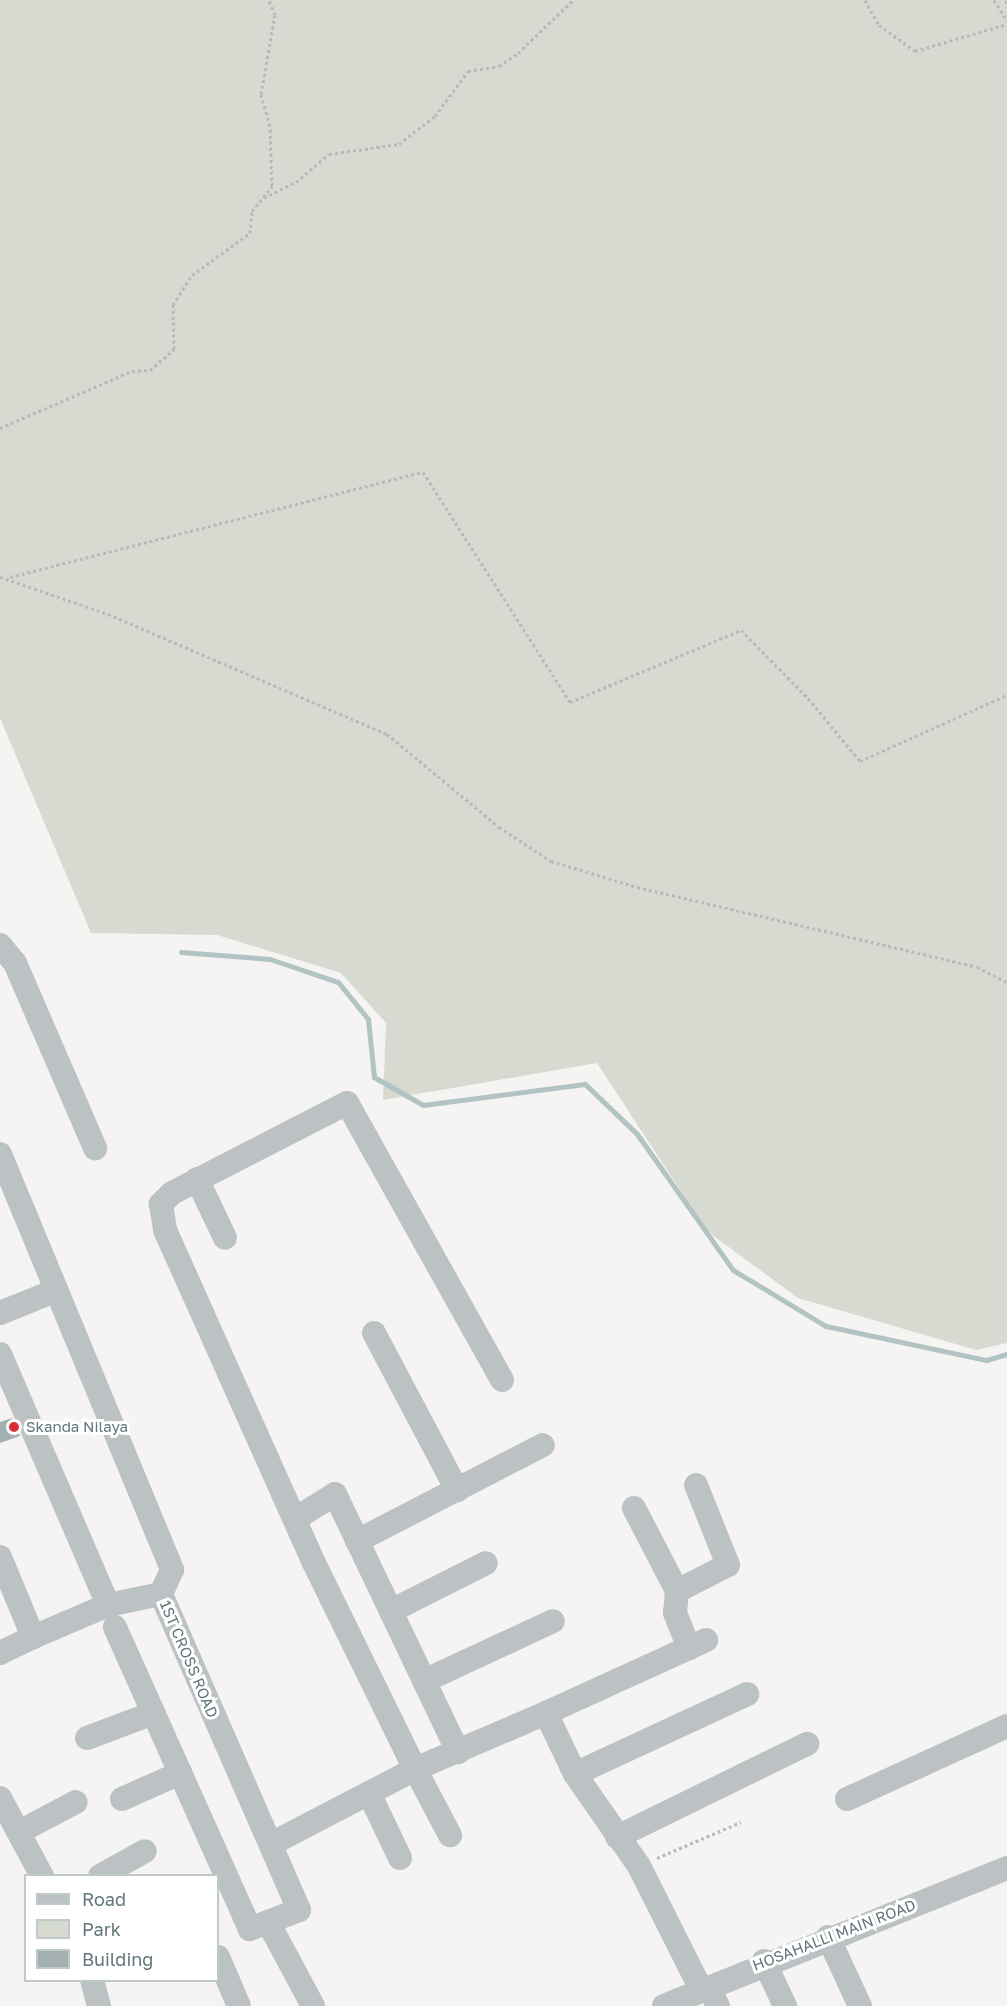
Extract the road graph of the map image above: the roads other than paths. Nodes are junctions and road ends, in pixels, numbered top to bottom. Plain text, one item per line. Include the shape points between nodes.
1 (0, 945) edge
2 (94, 1148) dead end
3 (0, 1154) edge
4 (197, 1179) junction
5 (225, 1238) dead end
6 (57, 1290) junction
7 (0, 1313) edge
8 (374, 1333) dead end
9 (0, 1354) edge
10 (502, 1380) dead end
11 (543, 1445) dead end
12 (696, 1485) dead end
13 (457, 1490) junction
14 (634, 1508) dead end
15 (295, 1519) junction
16 (357, 1541) junction
17 (0, 1557) edge
18 (486, 1563) dead end
19 (677, 1591) junction
20 (161, 1594) junction
21 (391, 1611) junction
22 (112, 1616) junction
23 (553, 1621) dead end
24 (33, 1637) junction
25 (0, 1653) edge
26 (424, 1681) junction
27 (747, 1694) dead end
28 (153, 1713) junction
29 (546, 1713) junction
30 (1007, 1726) edge
31 (87, 1738) dead end
32 (807, 1744) dead end
33 (458, 1752) junction
34 (415, 1769) junction
35 (180, 1773) junction
36 (575, 1774) junction
37 (369, 1793) junction
38 (0, 1797) edge
39 (122, 1799) dead end
40 (847, 1799) dead end
41 (76, 1802) dead end
42 (19, 1832) junction
43 (450, 1835) dead end
44 (617, 1837) junction
45 (273, 1843) junction
46 (145, 1851) dead end
47 (400, 1858) dead end
48 (1007, 1868) edge
49 (41, 1874) edge
50 (102, 1874) edge
51 (268, 1922) junction
52 (828, 1937) junction
53 (219, 1959) edge
54 (764, 1961) junction
55 (93, 1982) edge
56 (710, 1995) edge
57 (99, 2006) edge
58 (239, 2006) edge
59 (313, 2006) edge
60 (664, 2006) edge
61 (785, 2006) edge
62 (860, 2006) edge

1 - 2 street via 15,963
3 - 6 street, 1ST CROSS ROAD
4 - 5 street
4 - 10 street via 347,1102
4 - 15 street via 172,1193 161,1215
6 - 7 street
6 - 20 street, 1ST CROSS ROAD via 172,1570
8 - 13 street
9 - 22 street
11 - 13 street
12 - 19 street via 728,1565
13 - 16 street
14 - 19 street
15 - 16 street via 335,1494
15 - 34 street
16 - 21 street
17 - 24 street
18 - 21 street
19 - 29 street via 675,1612 697,1644
20 - 22 street
20 - 45 street, 1ST CROSS ROAD
21 - 26 street
22 - 24 street
22 - 28 street
23 - 26 street
24 - 25 street
26 - 33 street
27 - 36 street
28 - 31 street
28 - 35 street
29 - 33 street
29 - 36 street
30 - 40 street
32 - 44 street
33 - 34 street
34 - 37 street
34 - 43 street
35 - 39 street
35 - 51 street via 250,1929
36 - 44 street
37 - 45 street
37 - 47 street
38 - 42 street
41 - 42 street
42 - 49 street
44 - 56 street via 639,1866
45 - 51 street, 1ST CROSS ROAD via 299,1910
46 - 50 street
48 - 52 street, HOSAHALLI MAIN ROAD
51 - 59 street
52 - 54 street, HOSAHALLI MAIN ROAD
52 - 62 street
53 - 58 street
54 - 56 street, HOSAHALLI MAIN ROAD
54 - 61 street
55 - 57 street
56 - 60 street, HOSAHALLI MAIN ROAD

